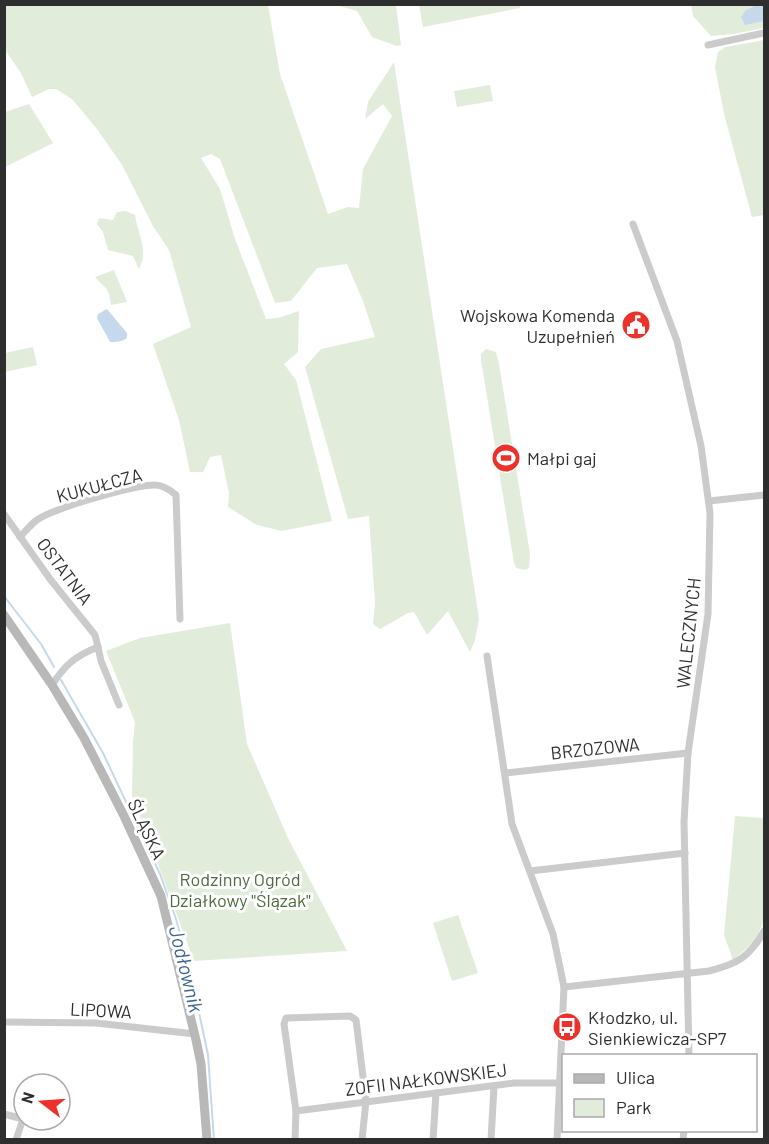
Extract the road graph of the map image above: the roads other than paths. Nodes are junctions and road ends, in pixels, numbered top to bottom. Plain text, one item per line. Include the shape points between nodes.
1 (765, 33) edge
2 (708, 45) dead end
3 (633, 224) dead end
4 (765, 495) edge
5 (709, 501) junction
6 (4, 514) edge
7 (20, 537) junction
8 (4, 615) edge
9 (180, 619) dead end
10 (98, 647) junction
11 (487, 656) dead end
12 (52, 685) junction
13 (120, 705) dead end
14 (688, 753) junction
15 (505, 773) junction
16 (685, 853) junction
17 (530, 871) junction
18 (765, 931) edge
19 (689, 972) junction
20 (564, 987) junction
21 (4, 1022) edge
22 (195, 1034) junction
23 (562, 1054) edge
24 (689, 1054) edge
25 (562, 1071) edge
26 (560, 1083) junction
27 (494, 1086) junction
28 (436, 1093) junction
29 (366, 1101) junction
30 (296, 1111) junction
31 (4, 1114) edge
32 (16, 1140) edge
33 (207, 1140) edge
34 (295, 1140) edge
35 (362, 1140) edge
36 (433, 1140) edge
37 (491, 1140) edge
38 (557, 1140) edge

1 - 2 street
3 - 5 street, WALECZNYCH via 677,341
4 - 5 street
5 - 14 street, WALECZNYCH via 708,614
6 - 7 street, OSTATNIA
7 - 9 street, KUKUŁCZA via 37,520 79,503 156,485 171,490 176,495
7 - 10 street, OSTATNIA via 95,635
8 - 12 street, ŚLĄSKA
10 - 12 street via 64,666
10 - 13 street, OSTATNIA
11 - 15 street
12 - 22 street, ŚLĄSKA via 94,758 161,896
14 - 15 street, BRZOZOWA
14 - 16 street, WALECZNYCH
15 - 17 street via 512,824
16 - 17 street
16 - 19 street, WALECZNYCH
17 - 20 street via 553,934
18 - 19 street via 741,960 709,971
19 - 20 street
19 - 24 street, WALECZNYCH
20 - 23 street
21 - 22 street, LIPOWA via 96,1023
22 - 33 street, ŚLĄSKA
25 - 26 street
26 - 27 street, ZOFII NAŁKOWSKIEJ
26 - 38 street
27 - 28 street, ZOFII NAŁKOWSKIEJ
27 - 37 street
28 - 29 street, ZOFII NAŁKOWSKIEJ
28 - 36 street
29 - 30 street, ZOFII NAŁKOWSKIEJ
29 - 30 street via 356,1020 350,1016 286,1018
29 - 35 street
30 - 34 street
31 - 32 street via 22,1119

